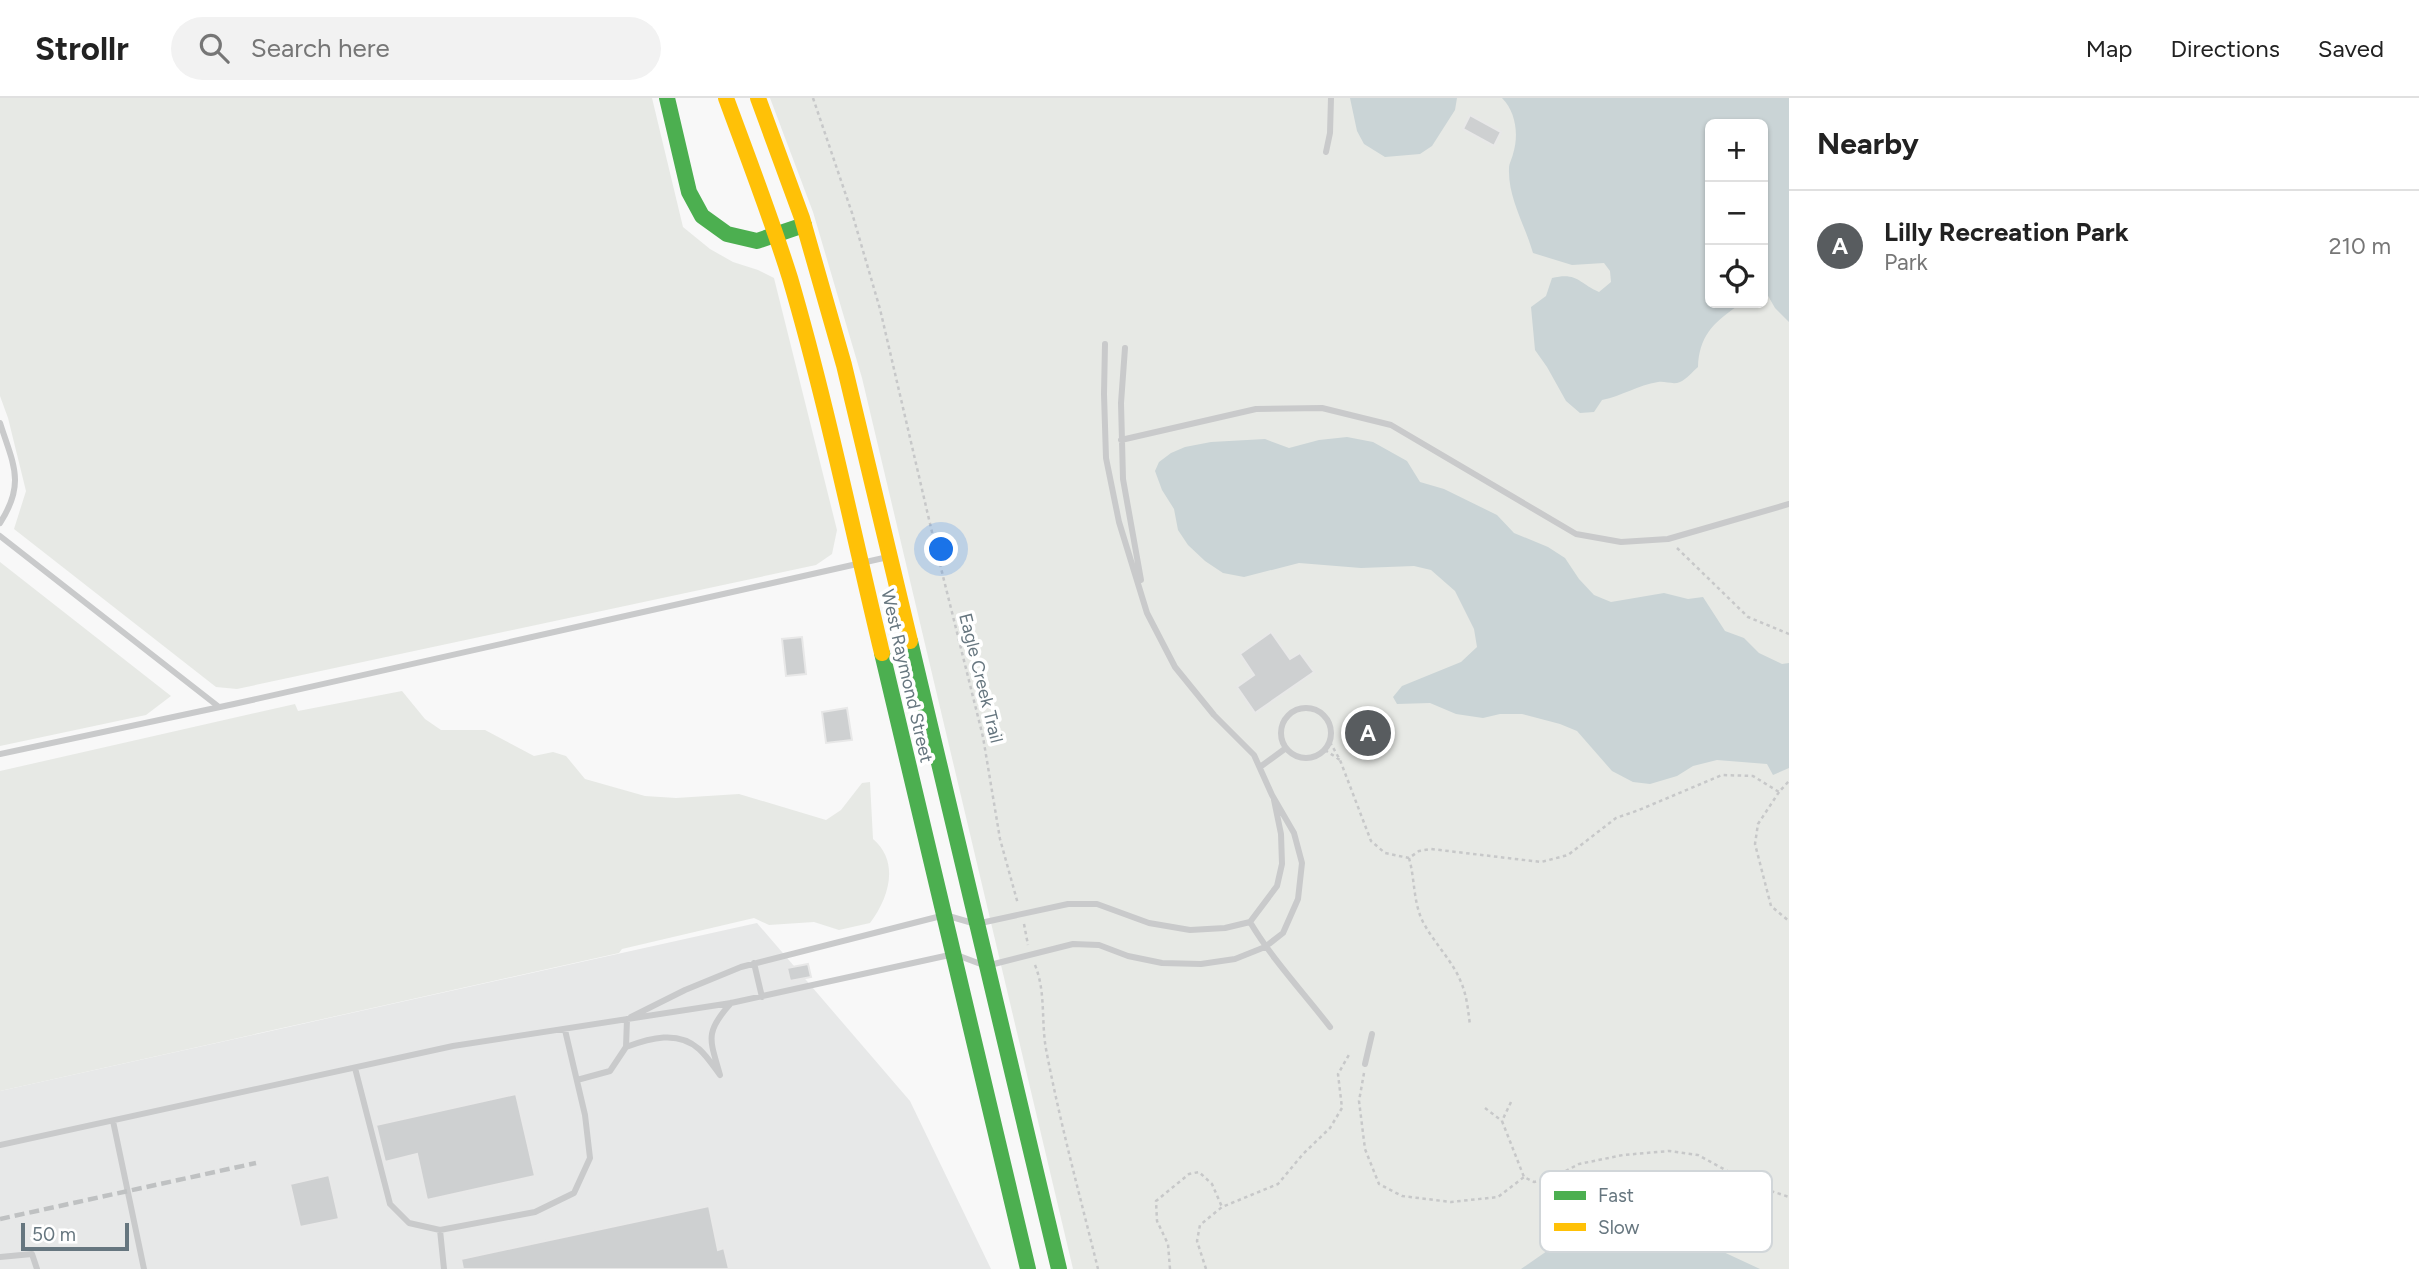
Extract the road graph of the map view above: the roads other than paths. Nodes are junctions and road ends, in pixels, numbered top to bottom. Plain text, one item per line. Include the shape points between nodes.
1 (667, 98) edge
2 (726, 98) edge
3 (758, 98) edge
4 (1331, 98) edge
5 (1326, 152) dead end
6 (804, 225) junction
7 (776, 235) junction
8 (1105, 344) dead end
9 (1125, 348) dead end
10 (0, 423) edge
11 (1121, 440) junction
12 (1789, 504) edge
13 (0, 523) edge
14 (0, 536) edge
15 (890, 556) junction
16 (860, 562) junction
17 (1147, 613) junction
18 (219, 707) junction
19 (1286, 748) junction
20 (0, 754) edge
21 (1259, 767) junction
22 (1272, 794) junction
23 (944, 915) junction
24 (1250, 922) junction
25 (976, 924) junction
26 (1265, 947) junction
27 (954, 954) junction
28 (754, 963) junction
29 (986, 965) junction
30 (762, 997) junction
31 (731, 1003) junction
32 (627, 1019) junction
33 (1330, 1027) dead end
34 (565, 1030) junction
35 (1372, 1034) dead end
36 (626, 1046) junction
37 (1365, 1064) road end
38 (355, 1068) junction
39 (577, 1080) junction
40 (113, 1121) junction
41 (0, 1145) edge
42 (440, 1230) junction
43 (0, 1257) edge
44 (37, 1269) edge
45 (144, 1269) edge
46 (444, 1269) edge
47 (1028, 1269) edge
48 (1059, 1269) edge

1 - 7 main road via 689,192 702,216 718,229 744,239 757,241
2 - 7 main road, West Raymond Street
3 - 6 main road, West Raymond Street
4 - 5 lane
6 - 7 main road
6 - 15 main road, West Raymond Street via 844,365
7 - 16 main road, West Raymond Street via 818,383
8 - 17 lane via 1106,458 1119,522
9 - 11 lane
10 - 13 lane via 15,471 15,495
11 - 12 lane via 1256,409 1322,408 1391,425 1576,534 1621,542 1668,539
11 - 17 lane via 1123,479
14 - 18 lane
15 - 16 lane
15 - 25 main road, West Raymond Street
16 - 18 lane
16 - 23 main road, West Raymond Street
17 - 21 lane via 1175,667 1254,755
18 - 20 lane
19 - 19 lane via 1283,723 1294,710 1303,707 1324,714 1332,730 1325,750 1310,758
19 - 21 lane
21 - 22 lane
22 - 24 lane via 1283,864 1277,886
22 - 26 lane via 1294,833 1302,863 1298,899 1283,933
23 - 25 lane
23 - 27 main road, West Raymond Street
23 - 28 lane
24 - 25 lane via 1190,930 1149,923 1097,904 1068,904
24 - 26 lane
25 - 29 main road, West Raymond Street
26 - 29 lane via 1235,959 1201,964 1162,962 1099,945 1073,944
26 - 33 lane
27 - 29 lane
27 - 30 lane
27 - 47 main road, West Raymond Street
28 - 30 lane
28 - 32 lane
29 - 48 main road, West Raymond Street
30 - 31 lane
31 - 32 lane
31 - 36 lane via 715,1021 710,1040 720,1075 698,1048 677,1037 649,1038
32 - 34 lane
32 - 36 lane
34 - 38 lane via 453,1046
34 - 39 lane
35 - 37 lane
36 - 39 lane via 611,1071
38 - 40 lane
38 - 42 lane via 390,1204 409,1223
39 - 42 lane via 590,1158 573,1193 535,1212
40 - 41 lane
40 - 45 lane
42 - 46 lane
43 - 44 lane via 32,1254

